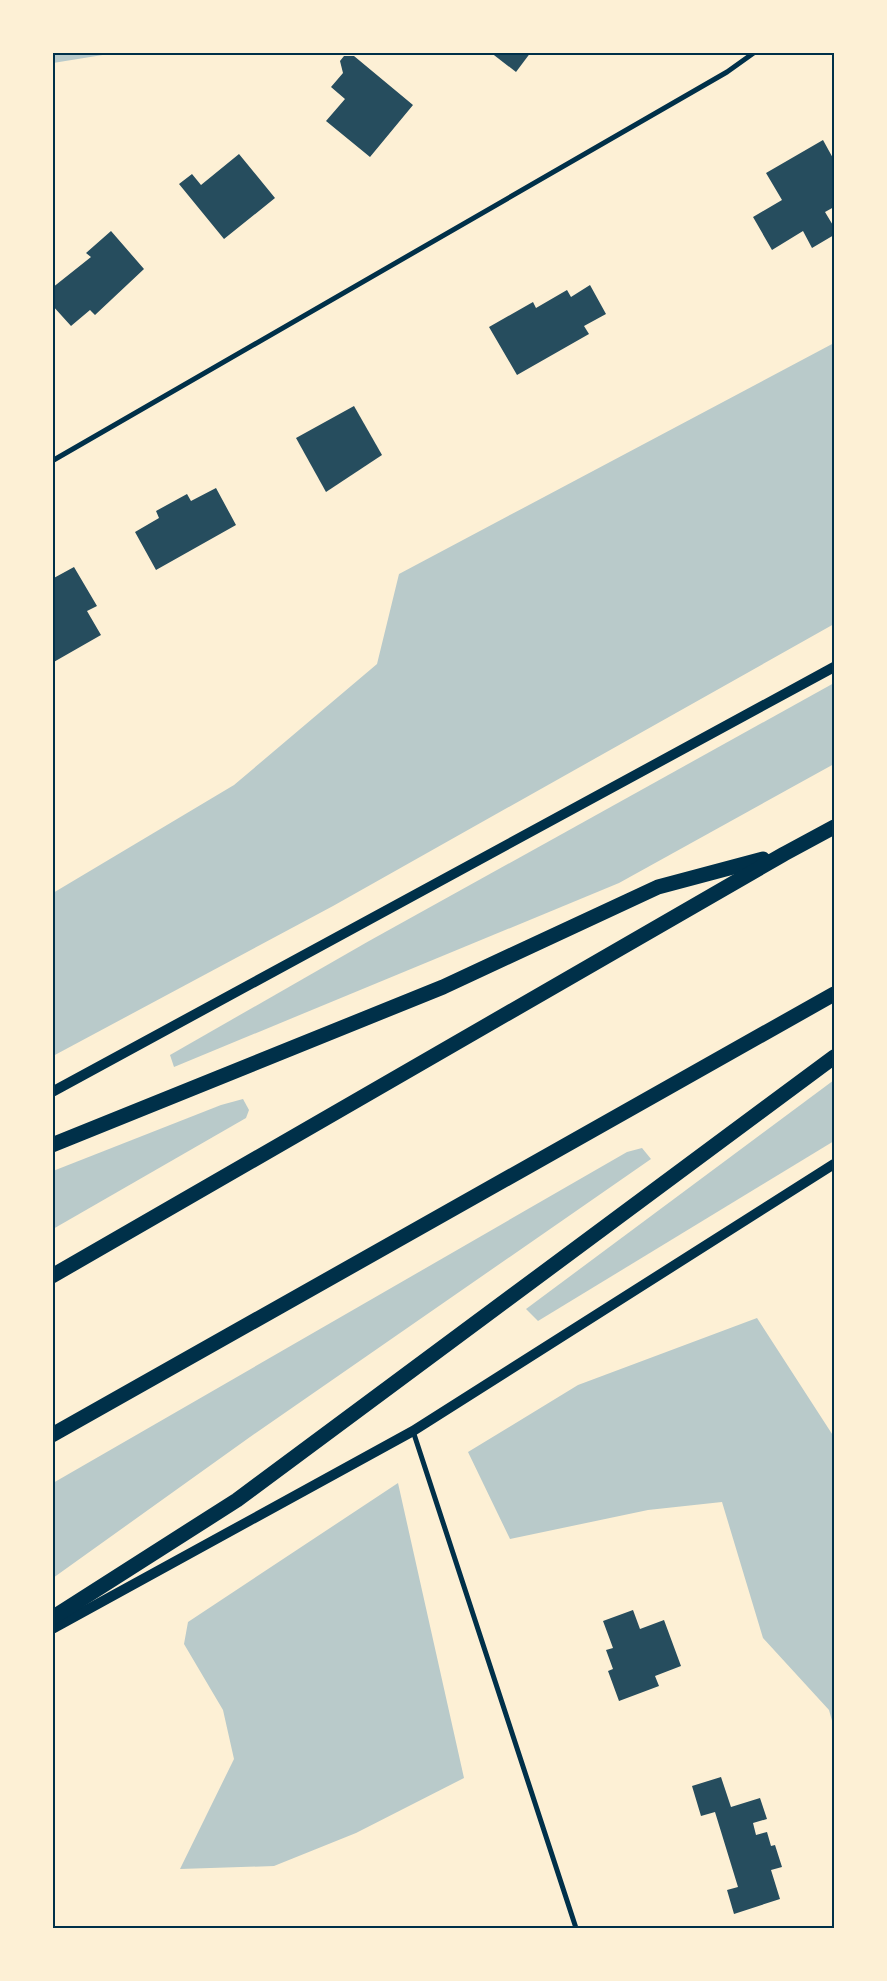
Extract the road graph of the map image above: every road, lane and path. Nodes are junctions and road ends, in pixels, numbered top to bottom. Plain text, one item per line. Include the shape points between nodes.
1 (755, 52) edge
2 (52, 462) edge
3 (834, 667) edge
4 (834, 826) edge
5 (784, 854) junction
6 (834, 994) edge
7 (834, 1057) edge
8 (52, 1092) edge
9 (52, 1145) edge
10 (834, 1164) edge
11 (52, 1276) edge
12 (413, 1431) junction
13 (52, 1435) edge
14 (52, 1618) edge
15 (52, 1629) edge
16 (576, 1928) edge

1 - 2 street via 727,72
3 - 8 main road
4 - 5 highway
5 - 9 highway via 658,887 443,988
5 - 11 highway
6 - 13 highway
7 - 14 highway via 237,1500
10 - 12 main road
12 - 15 main road
12 - 16 street

